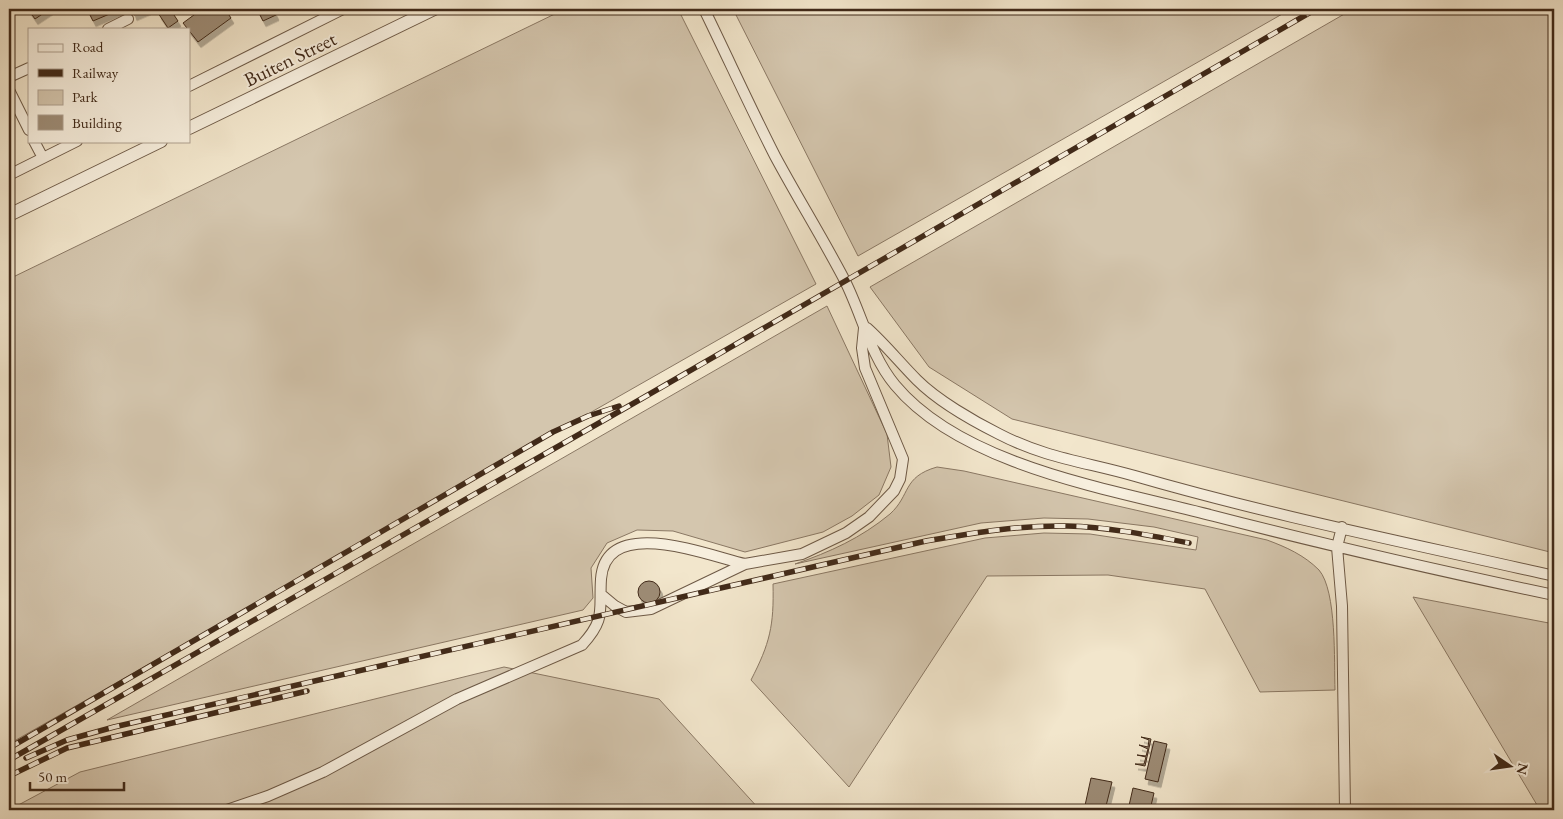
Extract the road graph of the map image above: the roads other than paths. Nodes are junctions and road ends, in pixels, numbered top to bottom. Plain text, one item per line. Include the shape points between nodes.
1 (343, 9) edge
2 (434, 9) edge
3 (704, 9) edge
4 (331, 11) edge
5 (128, 19) dead end
6 (110, 28) edge
7 (28, 68) edge
8 (9, 77) edge
9 (190, 85) edge
10 (9, 90) edge
11 (28, 128) edge
12 (190, 128) edge
13 (35, 142) edge
14 (75, 142) edge
15 (159, 142) edge
16 (43, 158) junction
17 (9, 175) edge
18 (9, 215) edge
19 (865, 325) junction
20 (1342, 527) junction
21 (1337, 548) junction
22 (745, 564) junction
23 (1554, 576) edge
24 (1554, 595) edge
25 (603, 596) junction
26 (227, 810) edge
27 (1345, 810) edge

1 - 4 street, Buiten Street
2 - 12 street, Buiten Street
3 - 19 street via 776,156 845,281
4 - 9 street, Buiten Street
5 - 6 street
7 - 8 street
10 - 11 street
13 - 16 street
14 - 16 street
15 - 18 street
16 - 17 street
19 - 20 street via 918,381 978,423 1032,449 1284,515
19 - 21 street via 881,365 917,408 957,436 993,453 1110,492
19 - 22 street via 862,348 866,368 903,459 900,479 894,491 869,517 846,533 802,554
20 - 21 street
20 - 23 street
21 - 24 street
21 - 27 street via 1342,606
22 - 25 street via 651,609 626,612
22 - 25 street via 660,544 632,543 616,552 604,566
25 - 26 street via 594,632 582,646 457,699 324,772

